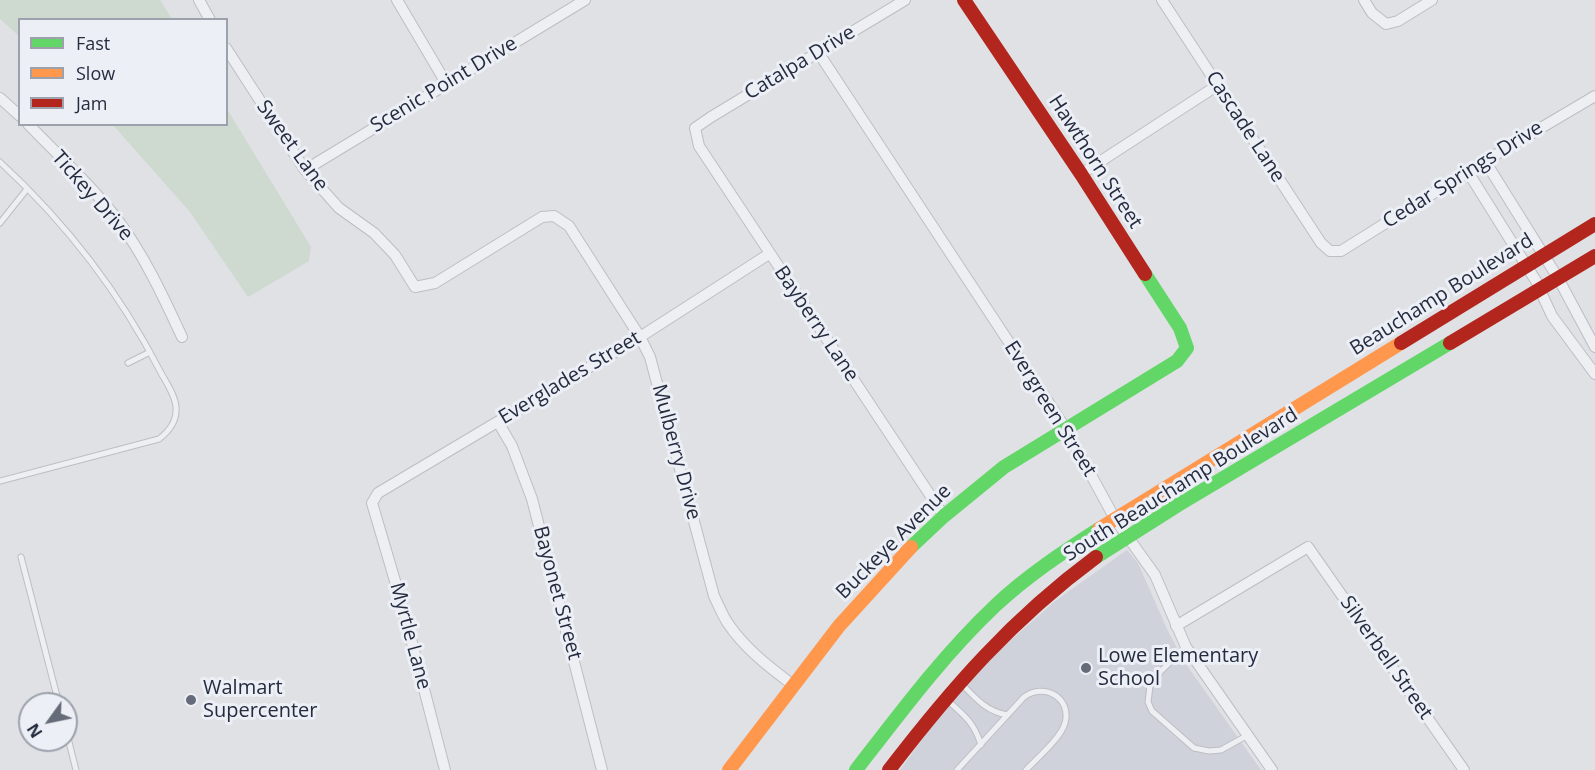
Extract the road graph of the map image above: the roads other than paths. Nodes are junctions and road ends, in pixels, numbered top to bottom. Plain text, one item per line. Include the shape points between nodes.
1 (199, 0) edge
2 (397, 0) edge
3 (585, 0) edge
4 (905, 0) edge
5 (964, 0) edge
6 (1162, 0) edge
7 (1364, 0) edge
8 (1432, 0) edge
9 (209, 18) edge
10 (228, 51) edge
11 (818, 52) junction
12 (446, 83) junction
13 (1218, 86) junction
14 (1595, 96) edge
15 (0, 98) edge
16 (18, 114) edge
17 (30, 126) edge
18 (695, 128) joint
19 (1485, 161) junction
20 (0, 162) edge
21 (305, 170) junction
22 (1467, 172) junction
23 (1081, 174) junction
24 (27, 189) junction
25 (554, 216) joint
26 (0, 223) edge
27 (1595, 224) edge
28 (1330, 251) joint
29 (769, 254) junction
30 (1544, 255) junction
31 (1595, 256) edge
32 (1526, 266) junction
33 (1558, 278) junction
34 (1540, 289) junction
35 (182, 337) dead end
36 (640, 337) junction
37 (1595, 347) edge
38 (1187, 348) joint
39 (150, 352) junction
40 (128, 363) dead end
41 (1595, 374) edge
42 (1309, 400) joint
43 (498, 422) junction
44 (1066, 429) junction
45 (0, 481) edge
46 (372, 502) joint
47 (944, 516) junction
48 (1115, 519) junction
49 (1128, 538) junction
50 (21, 558) dead end
51 (1176, 626) junction
52 (1186, 647) junction
53 (960, 681) junction
54 (794, 685) junction
55 (56, 692) edge
56 (945, 698) junction
57 (1008, 715) junction
58 (1248, 735) junction
59 (981, 745) junction
60 (72, 752) edge
61 (76, 770) edge
62 (445, 770) edge
63 (602, 770) edge
64 (729, 770) edge
65 (856, 770) edge
66 (889, 770) edge
67 (957, 770) edge
68 (1026, 770) edge
69 (1272, 770) edge
70 (1464, 770) edge

1 - 9 street
2 - 12 street
3 - 12 street, Scenic Point Drive
4 - 11 street, Catalpa Drive
5 - 23 street, Hawthorn Street
6 - 13 street, Cascade Lane
7 - 8 street via 1372,14 1386,24
10 - 21 street, Sweet Lane
11 - 18 street, Catalpa Drive
11 - 44 street, Evergreen Street
12 - 21 street, Scenic Point Drive
13 - 23 street
13 - 28 street, Cascade Lane
14 - 19 street, Cedar Springs Drive
15 - 16 street
17 - 35 street, Tickey Drive via 127,233 151,271
18 - 29 street, Bayberry Lane via 699,146
19 - 22 street, Cedar Springs Drive
19 - 30 street
20 - 24 lane
21 - 25 street, Sweet Lane via 339,208 374,233 395,255 416,287 435,283 542,217
22 - 28 street, Cedar Springs Drive via 1341,251
22 - 32 street
23 - 38 street, Hawthorn Street via 1180,328
24 - 26 lane
24 - 39 lane via 95,266
25 - 36 street, Mulberry Drive via 568,226
27 - 30 street, Beauchamp Boulevard
29 - 36 street, Everglades Street
29 - 47 street, Bayberry Lane
30 - 32 street, Beauchamp Boulevard
30 - 33 street
31 - 33 street
32 - 34 street
32 - 42 street, Beauchamp Boulevard
33 - 34 street
33 - 37 street
34 - 41 street via 1551,316
34 - 49 street, South Beauchamp Boulevard
36 - 43 street, Everglades Street
36 - 54 street, Mulberry Drive via 650,357 714,596 742,642
38 - 44 street, Buckeye Avenue via 1177,361
39 - 40 lane
39 - 45 lane via 177,407 168,432 159,439
42 - 48 street, South Beauchamp Boulevard
43 - 46 street, Everglades Street via 378,493
43 - 63 street, Bayonet Street via 512,446 532,499
44 - 47 street, Buckeye Avenue via 1004,467
44 - 48 street, Evergreen Street
46 - 62 street, Myrtle Lane
47 - 54 street, Buckeye Avenue via 839,626
48 - 49 street, Evergreen Street
48 - 65 street, South Beauchamp Boulevard via 1053,559 995,606 932,674
49 - 51 street, Evergreen Street via 1155,574
49 - 53 street, South Beauchamp Boulevard via 1038,602
50 - 55 lane
51 - 52 street, Evergreen Street
51 - 70 street, Silverbell Street via 1308,547
52 - 58 street, Evergreen Street
52 - 58 lane via 1150,686 1148,702 1152,711 1194,748 1221,750
53 - 56 street, South Beauchamp Boulevard
53 - 57 lane via 978,702 996,714
54 - 64 street, Buckeye Avenue
56 - 59 lane via 969,720
56 - 66 street, South Beauchamp Boulevard
57 - 59 lane
57 - 68 lane via 1029,693 1037,691 1052,693 1064,706 1065,725 1061,733
58 - 69 street, Evergreen Street
59 - 67 lane
60 - 61 lane

